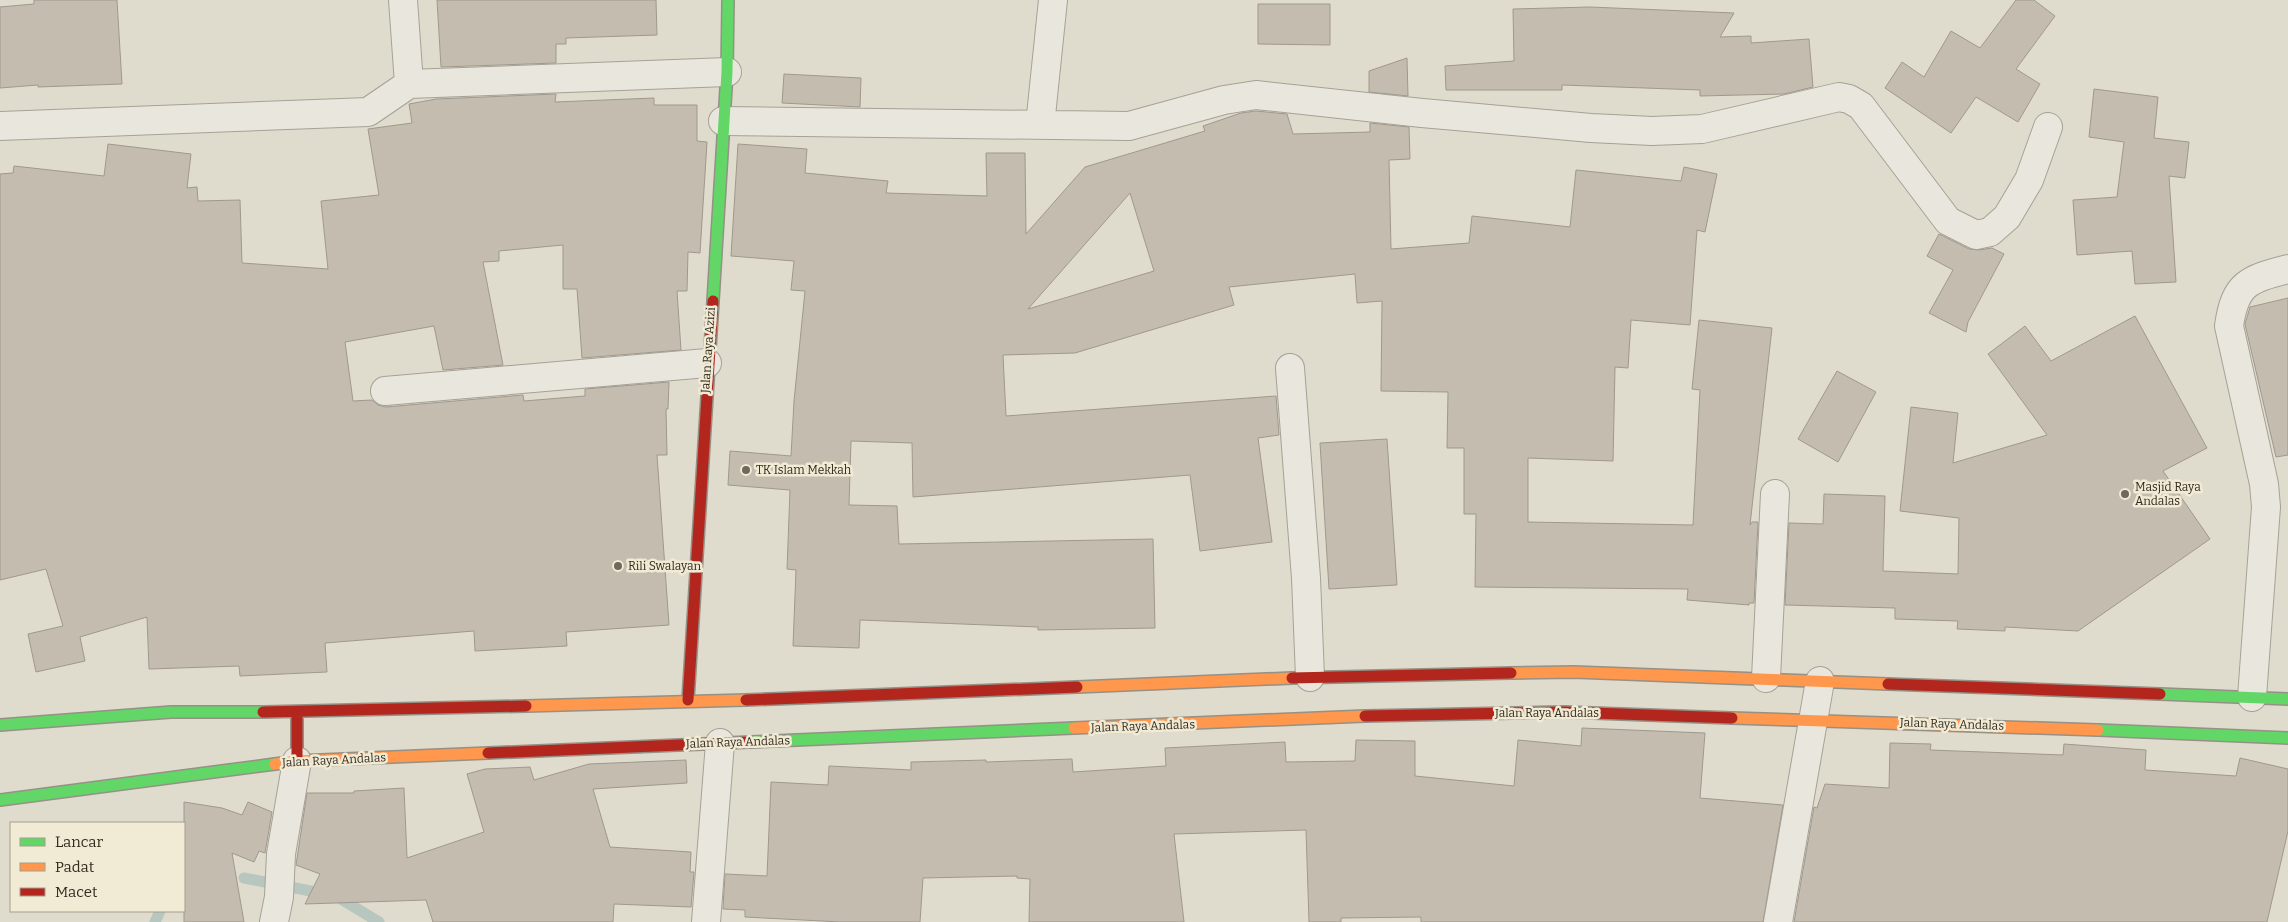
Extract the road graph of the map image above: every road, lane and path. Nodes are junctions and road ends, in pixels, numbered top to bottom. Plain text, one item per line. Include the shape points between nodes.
1 (403, 0) edge
2 (728, 0) edge
3 (1053, 0) edge
4 (727, 72) junction
5 (410, 84) junction
6 (723, 121) junction
7 (1040, 125) junction
8 (0, 126) edge
9 (2048, 128) dead end
10 (2288, 269) edge
11 (707, 364) junction
12 (1290, 368) dead end
13 (385, 391) dead end
14 (1775, 494) dead end
15 (1310, 677) junction
16 (1766, 678) junction
17 (1820, 681) junction
18 (2252, 697) junction
19 (2288, 699) edge
20 (688, 700) junction
21 (297, 712) junction
22 (1814, 720) junction
23 (0, 725) edge
24 (2288, 738) edge
25 (720, 742) junction
26 (297, 761) junction
27 (0, 800) edge
28 (276, 909) edge
29 (706, 922) edge
30 (1778, 922) edge

1 - 5 street
2 - 4 main road, Jalan Raya Azizi
3 - 7 street
4 - 5 street
4 - 6 main road, Jalan Raya Azizi
5 - 8 street via 368,112
6 - 7 street
6 - 11 main road, Jalan Raya Azizi
7 - 9 street via 1129,126 1224,100 1256,95 1450,116 1652,131 1702,129 1839,97 1861,106 1948,221 1976,235 1990,232 2007,217 2029,180
10 - 18 street via 2258,277 2241,289 2232,304 2229,326 2264,484 2266,507
11 - 13 street
11 - 20 main road, Jalan Raya Azizi
12 - 15 street
14 - 16 street
15 - 16 main road via 1574,672
15 - 20 main road via 1056,692
16 - 17 main road
17 - 18 main road
17 - 22 street
18 - 19 main road
20 - 21 main road
21 - 23 main road via 170,712
21 - 26 main road
22 - 24 main road, Jalan Raya Andalas
22 - 25 main road, Jalan Raya Andalas via 1565,712 1408,714 1058,725
22 - 30 street
25 - 26 main road, Jalan Raya Andalas
25 - 29 street
26 - 27 main road, Jalan Raya Andalas
26 - 28 street via 281,854

